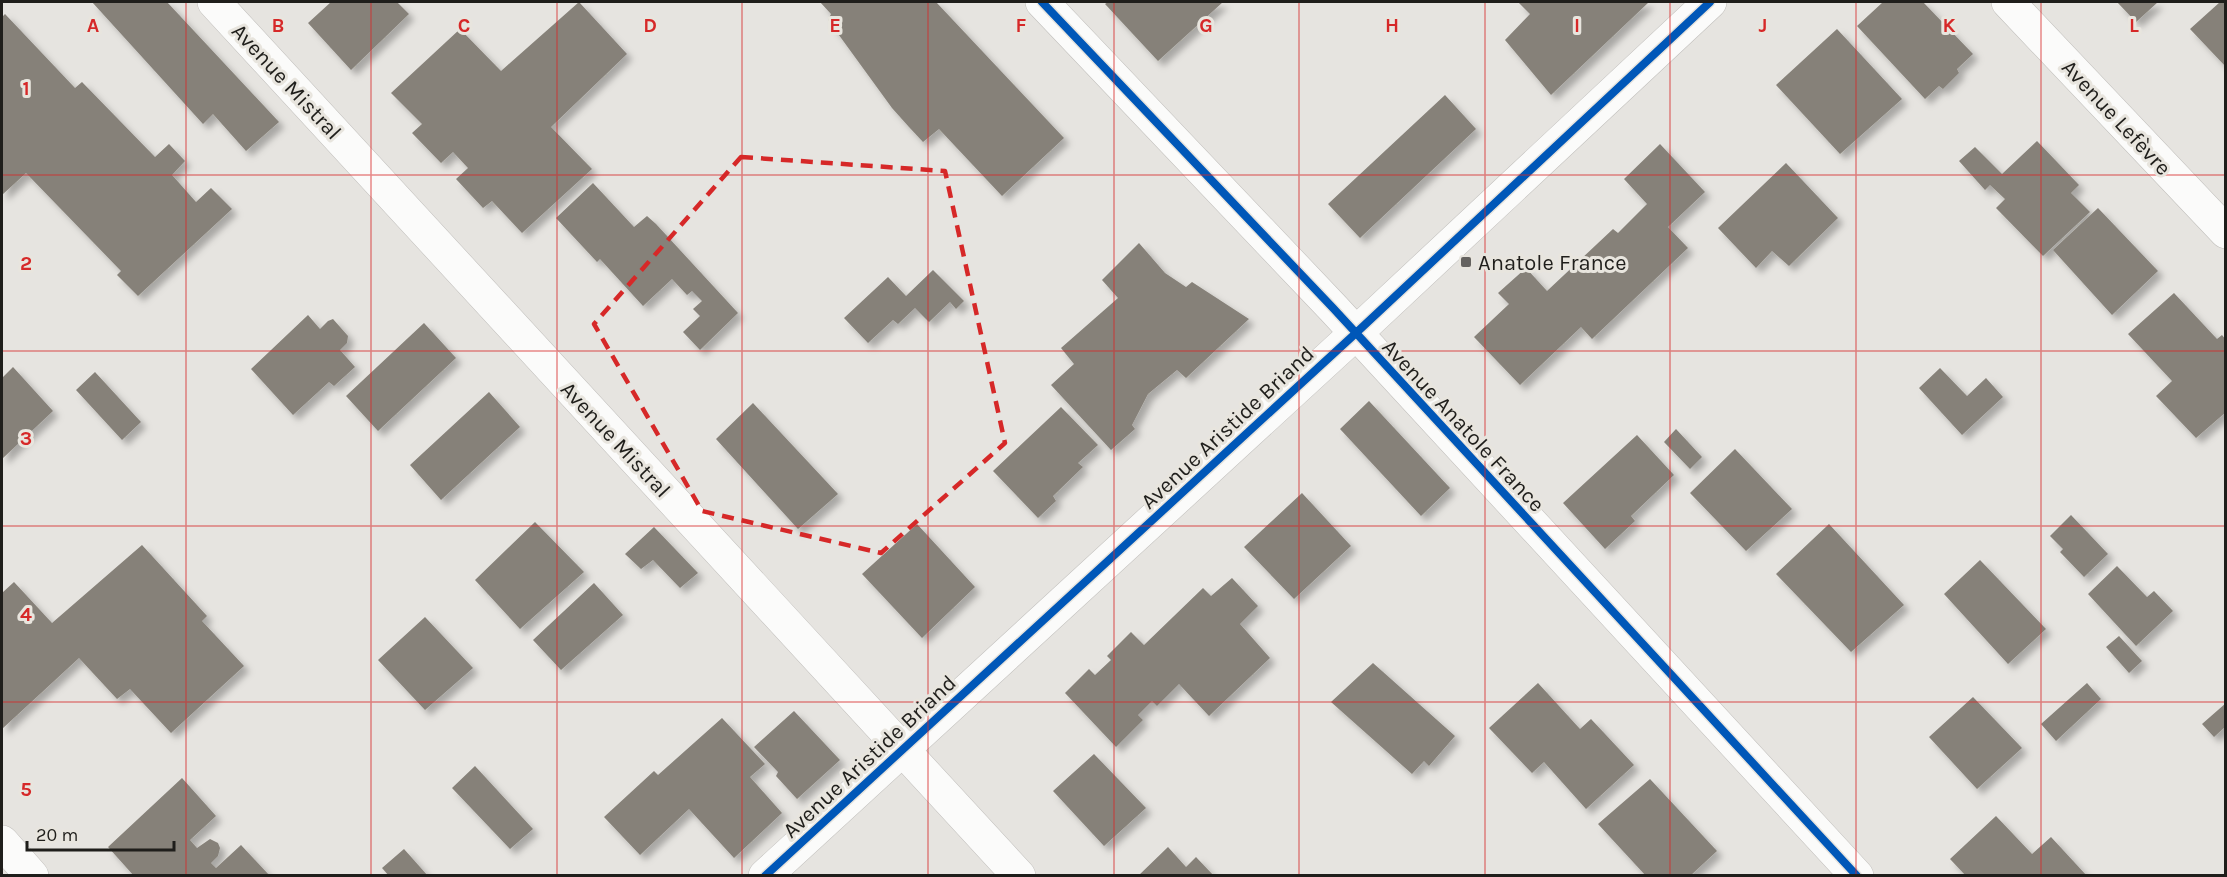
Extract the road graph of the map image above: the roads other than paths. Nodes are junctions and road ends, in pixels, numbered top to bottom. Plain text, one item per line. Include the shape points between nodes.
1 (214, 2) edge
2 (1042, 2) edge
3 (1710, 2) edge
4 (2008, 2) edge
5 (2226, 232) edge
6 (1356, 333) junction
7 (902, 749) junction
8 (2, 842) edge
9 (32, 876) edge
10 (765, 876) edge
11 (1018, 876) edge
12 (1857, 876) edge

1 - 7 street, Avenue Mistral
2 - 6 street, Avenue Anatole France
3 - 6 street, Avenue Aristide Briand
4 - 5 street, Avenue Lefèvre
6 - 7 street, Avenue Aristide Briand
6 - 12 street, Avenue Anatole France
7 - 10 street, Avenue Aristide Briand
7 - 11 street, Avenue Mistral
8 - 9 street

